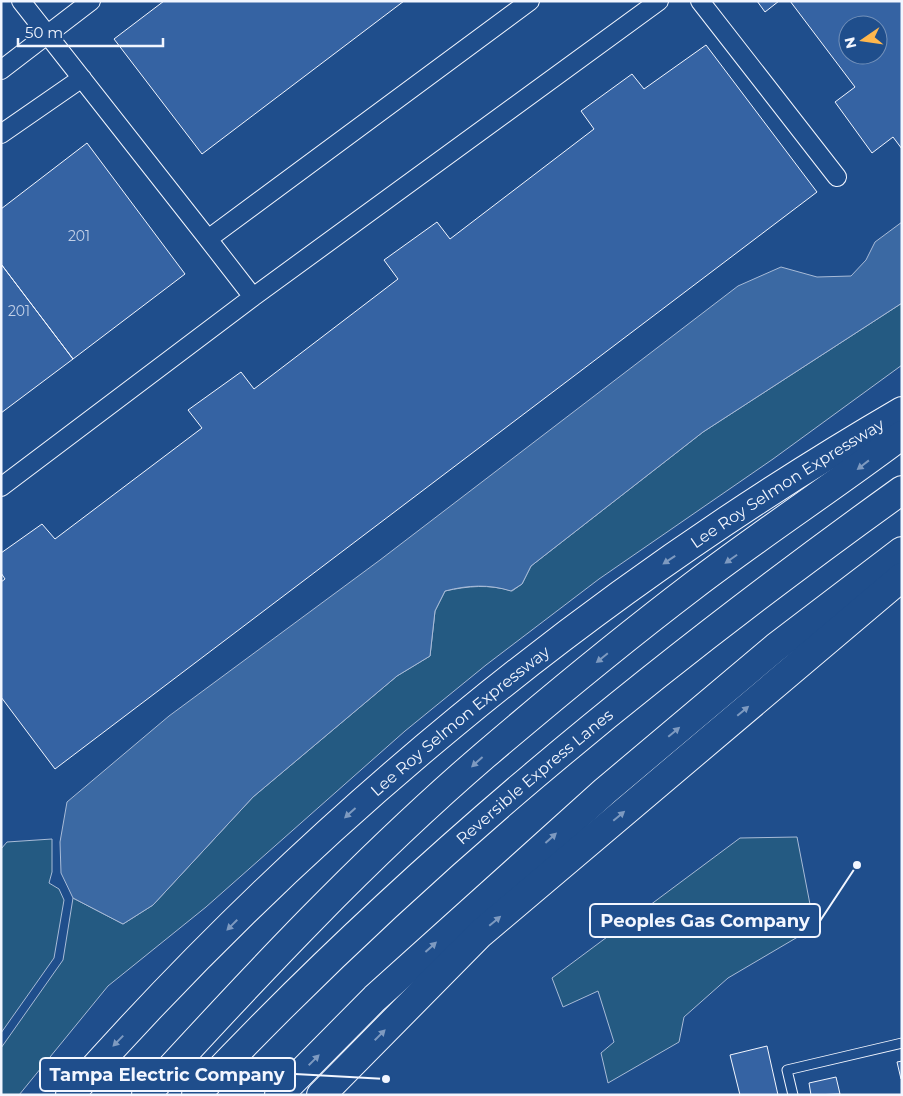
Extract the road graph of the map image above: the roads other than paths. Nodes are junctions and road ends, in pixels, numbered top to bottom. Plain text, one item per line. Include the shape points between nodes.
1 (21, 1) edge
2 (91, 1) edge
3 (530, 1) edge
4 (658, 1) edge
5 (700, 1) edge
6 (48, 34) junction
7 (1, 70) edge
8 (82, 78) junction
9 (1, 134) edge
10 (838, 177) dead end
11 (208, 239) junction
12 (253, 297) junction
13 (902, 411) edge
14 (902, 435) edge
15 (1, 487) edge
16 (902, 490) edge
17 (902, 552) edge
18 (902, 577) edge
19 (902, 1043) edge
20 (70, 1095) edge
21 (146, 1095) edge
22 (196, 1095) edge
23 (279, 1095) edge
24 (321, 1095) edge
25 (793, 1095) edge

1 - 6 street
2 - 6 street
3 - 11 street
4 - 12 street
5 - 10 street
6 - 7 street
6 - 8 street
8 - 9 street
8 - 11 street
11 - 12 street
12 - 15 street
13 -> 20 highway, Lee Roy Selmon Expressway via 759,498 646,576 458,719 282,875 166,991
14 -> 21 highway via 694,585 484,756 326,903
16 - 22 highway, Reversible Express Lanes via 744,606 500,804 364,926
23 -> 17 highway via 375,998 605,791 776,647
24 -> 18 highway via 480,934
19 - 25 lane via 787,1070

